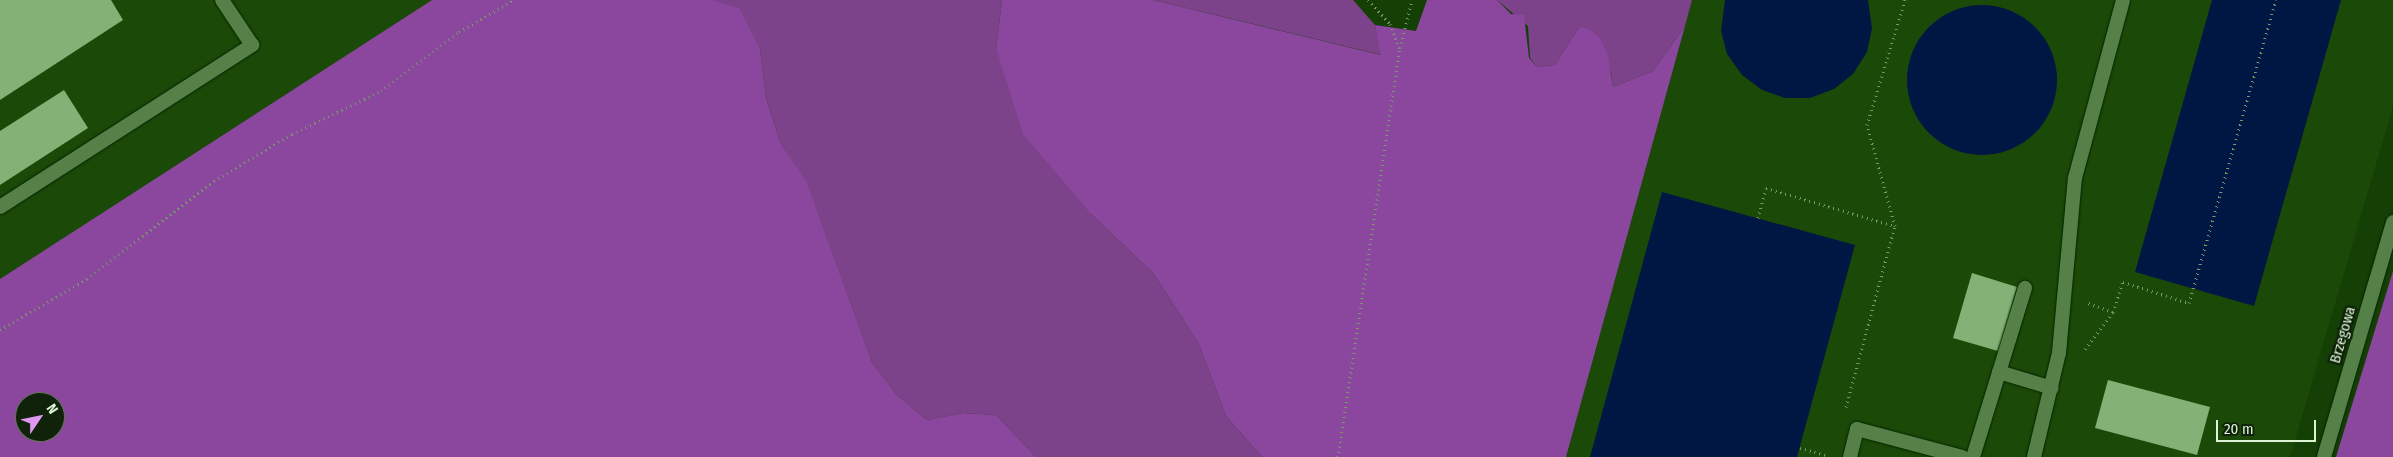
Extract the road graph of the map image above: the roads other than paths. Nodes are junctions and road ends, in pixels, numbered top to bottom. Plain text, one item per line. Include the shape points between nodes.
1 (222, 0) edge
2 (2123, 0) edge
3 (0, 207) edge
4 (2393, 222) edge
5 (2025, 288) dead end
6 (1999, 372) junction
7 (2052, 388) junction
8 (1850, 457) edge
9 (1962, 457) edge
10 (1973, 457) edge
11 (2034, 457) edge
12 (2324, 457) edge

1 - 3 street via 252,45
2 - 7 street via 2075,178
4 - 12 street, Brzegowa
5 - 6 street
6 - 7 street
6 - 10 street
7 - 11 street
8 - 9 street via 1857,429

